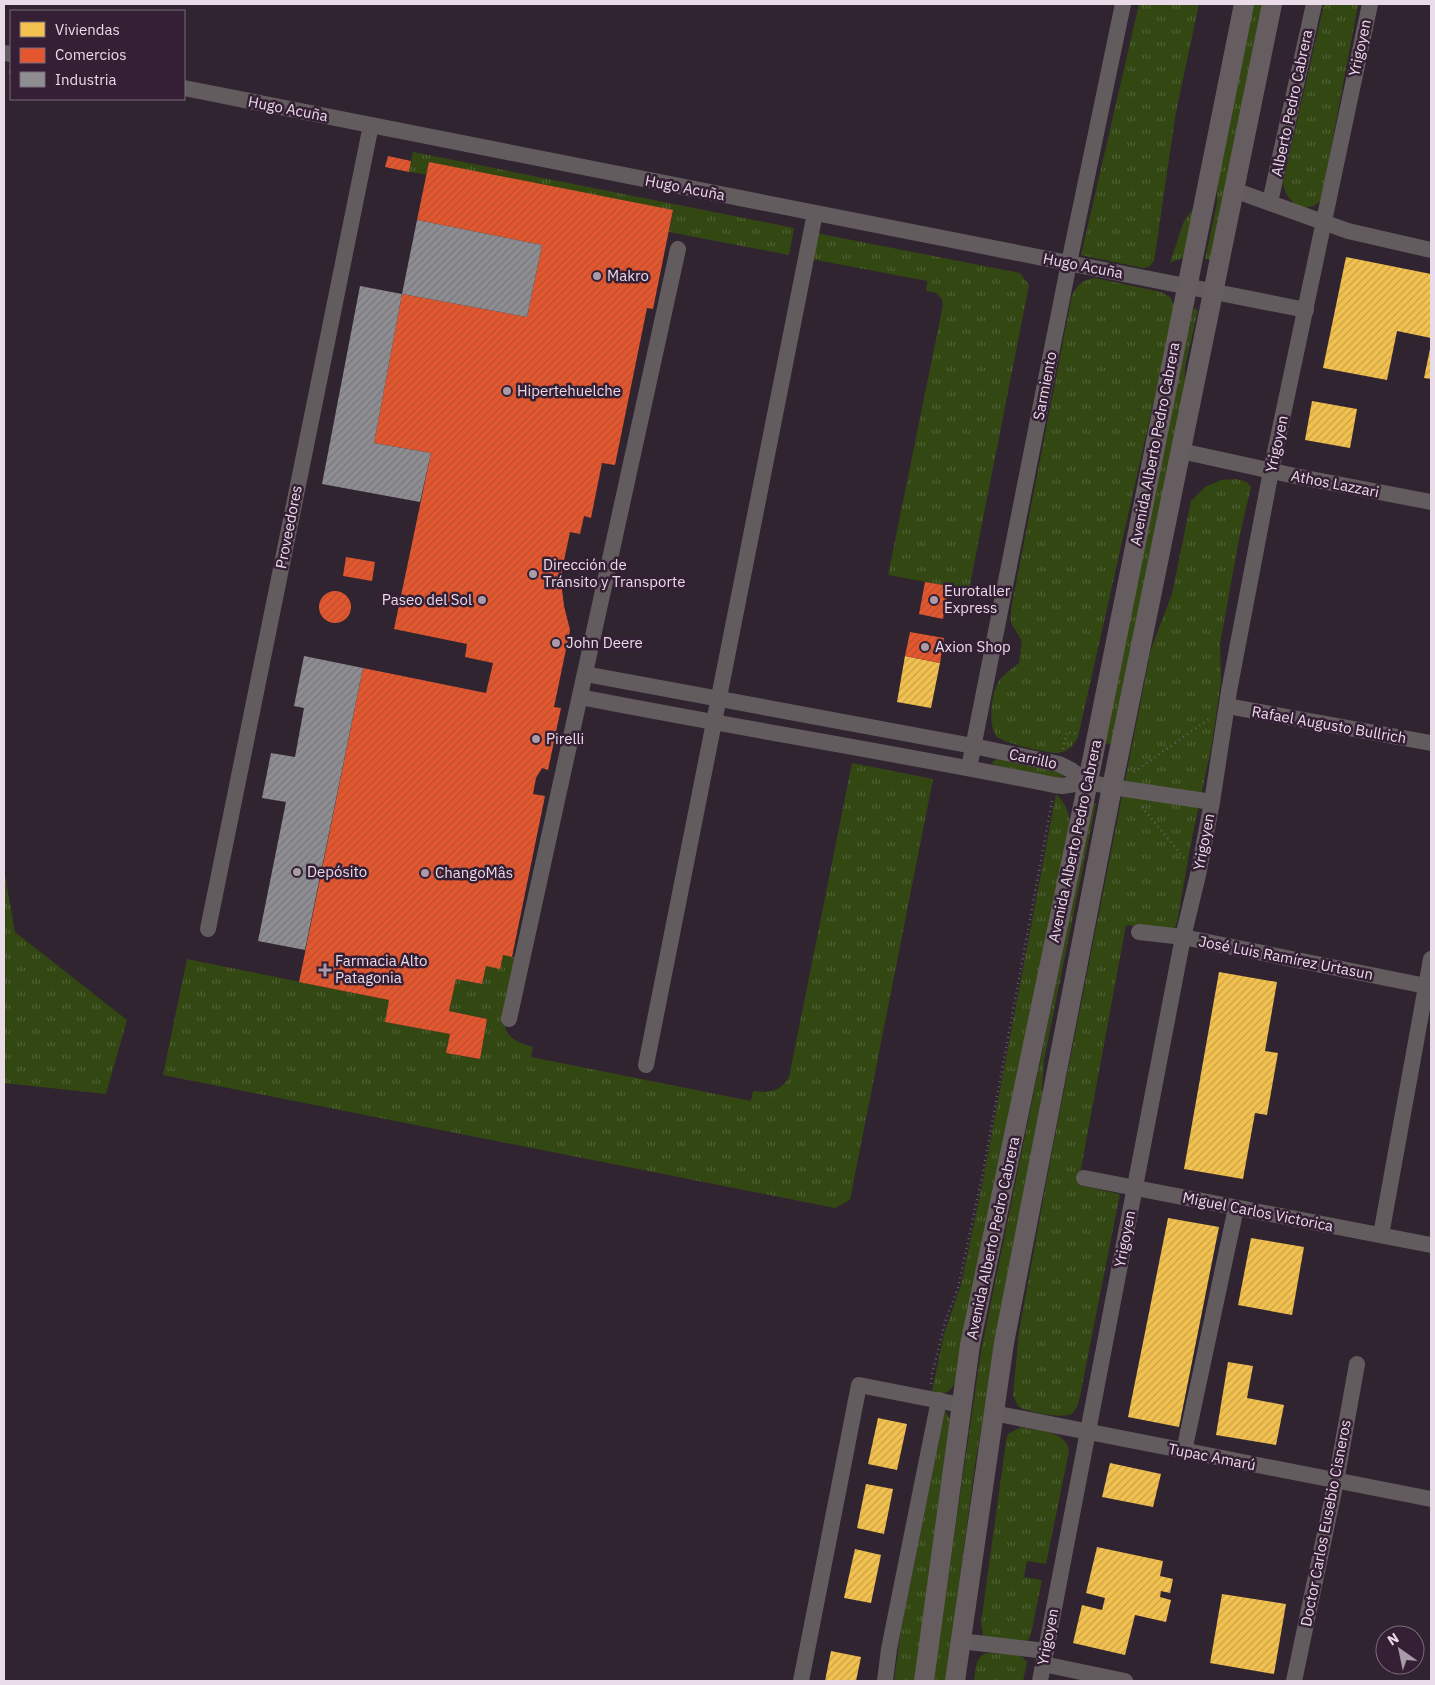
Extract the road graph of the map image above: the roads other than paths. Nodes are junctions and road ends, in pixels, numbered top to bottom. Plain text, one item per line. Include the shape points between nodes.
1 (1123, 4) edge
2 (1244, 4) edge
3 (1272, 4) edge
4 (1314, 4) edge
5 (1370, 4) edge
6 (185, 88) edge
7 (371, 125) junction
8 (1234, 190) junction
9 (1270, 202) junction
10 (811, 212) junction
11 (1324, 223) junction
12 (678, 249) dead end
13 (1431, 250) edge
14 (1069, 263) junction
15 (1187, 287) junction
16 (1213, 292) junction
17 (1306, 310) junction
18 (1181, 451) junction
19 (1271, 471) junction
20 (1431, 502) edge
21 (585, 674) junction
22 (580, 697) junction
23 (714, 699) junction
24 (1227, 706) junction
25 (709, 722) junction
26 (1431, 743) edge
27 (973, 746) junction
28 (969, 768) junction
29 (1088, 782) junction
30 (1121, 789) junction
31 (1212, 802) junction
32 (208, 929) dead end
33 (1139, 932) dead end
34 (1183, 937) junction
35 (1431, 959) edge
36 (1429, 987) edge
37 (509, 1019) dead end
38 (642, 1064) dead end
39 (1084, 1178) dead end
40 (1135, 1189) junction
41 (1236, 1208) junction
42 (1382, 1235) junction
43 (1431, 1245) edge
44 (1357, 1364) dead end
45 (934, 1399) junction
46 (962, 1405) junction
47 (993, 1413) junction
48 (1088, 1432) junction
49 (1184, 1452) junction
50 (1336, 1480) junction
51 (1431, 1500) edge
52 (960, 1641) junction
53 (1044, 1658) junction
54 (801, 1681) edge
55 (885, 1681) edge
56 (924, 1681) edge
57 (955, 1681) edge
58 (1040, 1681) edge
59 (1125, 1681) edge
60 (1294, 1681) edge

1 - 14 street, Sarmiento
2 - 15 main road, Avenida Alberto Pedro Cabrera
3 - 8 main road, Avenida Alberto Pedro Cabrera
4 - 9 street, Alberto Pedro Cabrera
5 - 11 street, Yrigoyen
6 - 7 street, Hugo Acuña
7 - 10 street, Hugo Acuña
7 - 32 street, Proveedores
8 - 9 street
8 - 16 main road, Avenida Alberto Pedro Cabrera
9 - 11 street
10 - 14 street, Hugo Acuña
10 - 23 street
11 - 13 street
11 - 17 street, Yrigoyen
12 - 21 street
14 - 15 street, Hugo Acuña
14 - 27 street, Sarmiento
15 - 16 street, Hugo Acuña
15 - 29 main road, Avenida Alberto Pedro Cabrera
16 - 17 street, Hugo Acuña
16 - 18 main road, Avenida Alberto Pedro Cabrera
17 - 19 street, Yrigoyen
18 - 19 street, Athos Lazzari
18 - 30 main road, Avenida Alberto Pedro Cabrera
19 - 20 street, Athos Lazzari
19 - 24 street, Yrigoyen
21 - 22 street
21 - 23 street, Carrillo
22 - 25 street, Carrillo
22 - 37 street
23 - 25 street
23 - 27 street, Carrillo
24 - 26 street, Rafael Augusto Bullrich
24 - 31 street, Yrigoyen
25 - 28 street, Carrillo
25 - 38 street
27 - 28 street, Sarmiento
27 - 29 street, Carrillo via 1059,764
28 - 29 street, Carrillo via 1062,786
29 - 30 street, Carrillo
29 - 46 main road, Avenida Alberto Pedro Cabrera via 970,1345
30 - 31 street, Carrillo
30 - 47 main road, Avenida Alberto Pedro Cabrera via 1004,1343
31 - 34 street, Yrigoyen
33 - 34 street, José Luis Ramírez Urtasun
34 - 36 street, José Luis Ramírez Urtasun
34 - 40 street, Yrigoyen
35 - 36 street
36 - 42 street
39 - 40 street, Miguel Carlos Victorica
40 - 41 street, Miguel Carlos Victorica
40 - 48 street, Yrigoyen
41 - 42 street, Miguel Carlos Victorica
41 - 49 street
42 - 43 street, Miguel Carlos Victorica
44 - 50 street, Doctor Carlos Eusebio Cisneros
45 - 46 street
45 - 54 street via 859,1385
45 - 55 street
46 - 56 main road, Avenida Alberto Pedro Cabrera
47 - 48 street, Tupac Amarú
47 - 52 main road, Avenida Alberto Pedro Cabrera
48 - 49 street, Tupac Amarú
48 - 53 street, Yrigoyen
49 - 50 street, Tupac Amarú
50 - 51 street, Tupac Amarú
50 - 60 street, Doctor Carlos Eusebio Cisneros
52 - 53 street
52 - 57 main road, Avenida Alberto Pedro Cabrera
53 - 58 street, Yrigoyen
53 - 59 street

